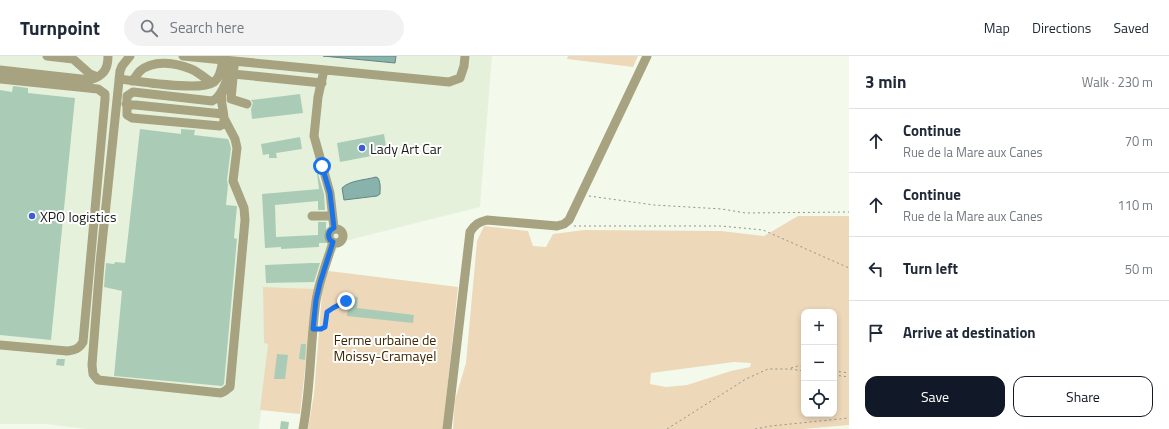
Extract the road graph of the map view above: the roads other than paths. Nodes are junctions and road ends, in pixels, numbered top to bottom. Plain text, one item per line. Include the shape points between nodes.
1 (46, 56) edge
2 (108, 56) edge
3 (130, 56) edge
4 (183, 56) edge
5 (465, 56) edge
6 (647, 56) edge
7 (228, 60) junction
8 (0, 70) edge
9 (324, 70) junction
10 (233, 77) junction
11 (97, 78) junction
12 (0, 79) edge
13 (119, 80) junction
14 (132, 81) junction
15 (212, 83) junction
16 (322, 83) junction
17 (126, 104) junction
18 (247, 104) dead end
19 (224, 116) junction
20 (312, 216) dead end
21 (332, 216) junction
22 (0, 345) edge
23 (303, 429) edge
24 (447, 429) edge

1 - 11 street via 73,59
2 - 11 street via 107,69
3 - 13 street via 122,66
4 - 7 street
5 - 9 street via 460,78 449,82
6 - 24 street via 569,220 557,226 487,220 474,226 470,232
7 - 9 street
7 - 10 street
7 - 15 street
7 - 17 street via 227,80 215,100 133,92 127,96
8 - 11 street via 90,80
9 - 16 street
10 - 16 street
10 - 18 street via 231,99
10 - 19 street via 221,95
12 - 22 street via 98,88 105,94 105,99 83,342 74,350 67,351
13 - 14 street
13 - 19 street via 92,365 93,374 98,380 221,393 230,387 245,220 244,208 233,181 237,148
14 - 15 street via 192,86
14 - 15 street via 148,66 164,63 192,69
16 - 21 street via 314,136 330,193
17 - 19 street
17 - 19 street via 127,114 132,118 218,127 224,123
20 - 21 street
21 - 23 street via 334,228 341,231 343,237 339,242 333,242 316,300

